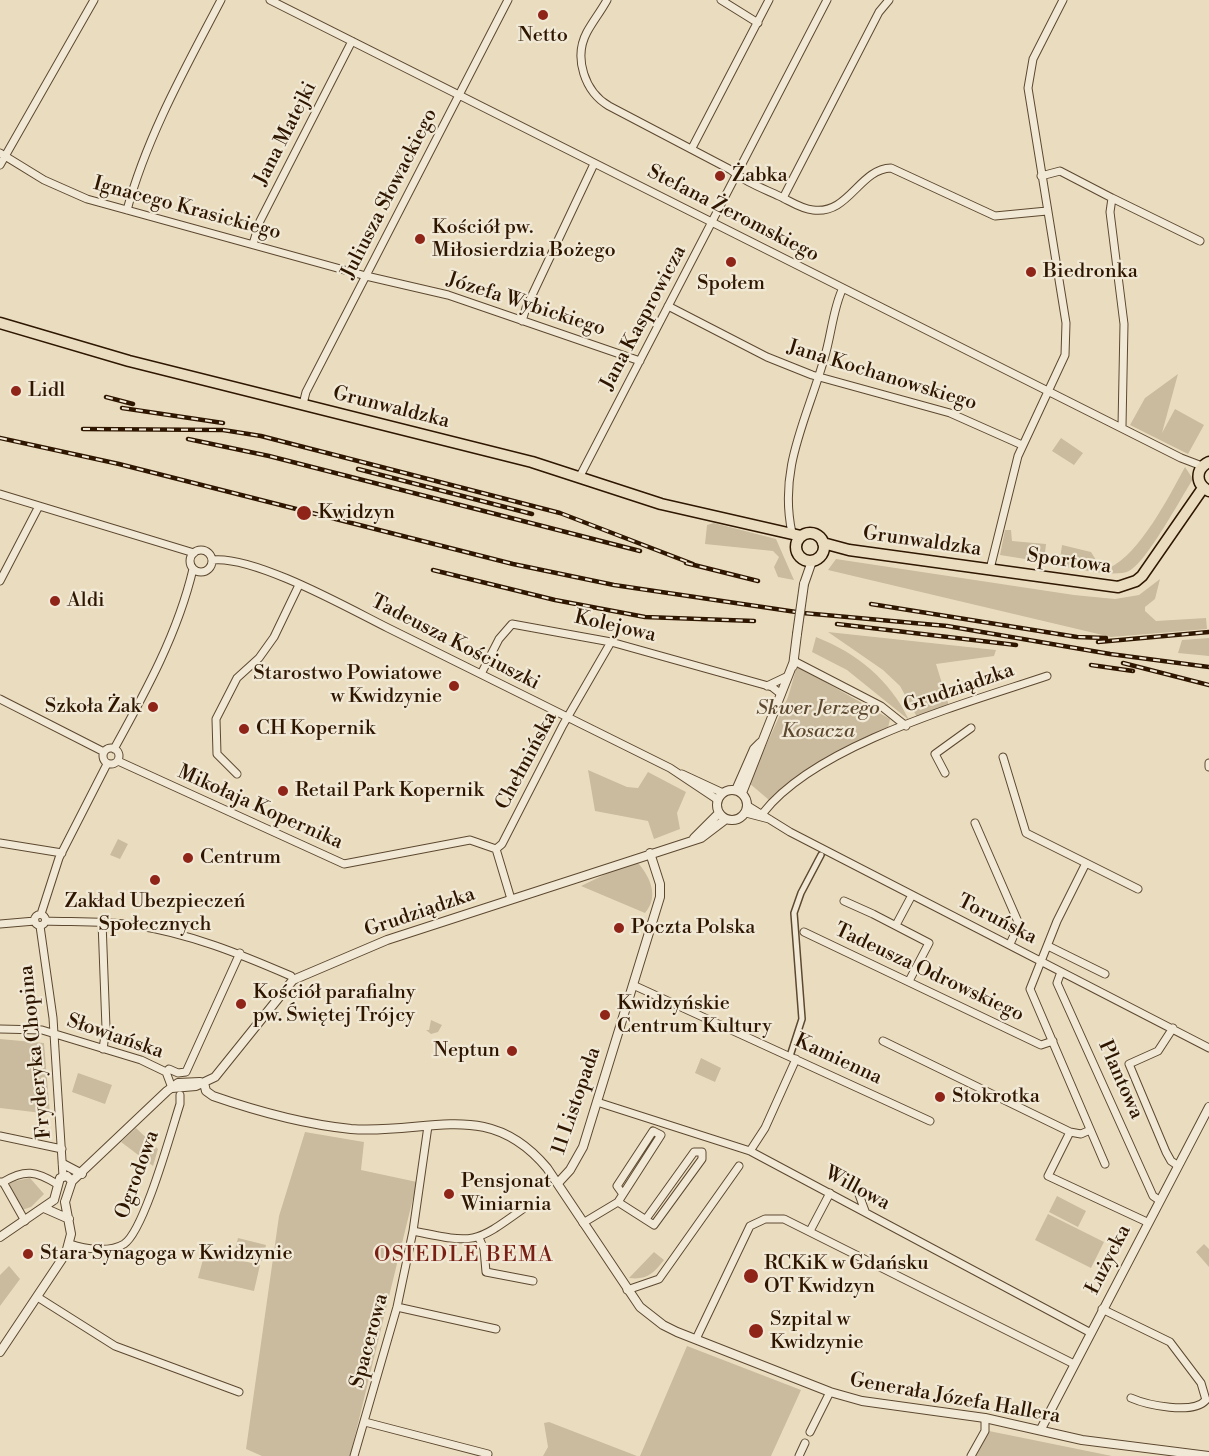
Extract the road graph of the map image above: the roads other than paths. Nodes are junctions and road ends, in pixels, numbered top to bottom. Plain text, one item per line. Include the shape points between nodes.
1 (94, 0) edge
2 (221, 0) edge
3 (270, 0) edge
4 (508, 0) edge
5 (608, 0) edge
6 (722, 0) edge
7 (770, 0) edge
8 (827, 0) edge
9 (889, 0) edge
10 (1063, 0) edge
11 (758, 23) junction
12 (352, 41) junction
13 (459, 95) junction
14 (692, 148) junction
15 (3, 155) edge
16 (594, 164) junction
17 (0, 165) edge
18 (736, 174) junction
19 (1041, 176) junction
20 (783, 198) junction
21 (1112, 198) junction
22 (127, 210) junction
23 (1047, 211) junction
24 (713, 222) junction
25 (1200, 241) dead end
26 (253, 244) junction
27 (366, 276) junction
28 (843, 288) junction
29 (668, 306) junction
30 (522, 321) junction
31 (0, 323) edge
32 (640, 361) junction
33 (819, 378) junction
34 (1048, 389) junction
35 (303, 404) junction
36 (1122, 426) junction
37 (1022, 445) junction
38 (1203, 467) edge
39 (580, 476) junction
40 (1206, 490) edge
41 (0, 494) edge
42 (39, 506) junction
43 (796, 538) junction
44 (172, 547) junction
45 (823, 547) junction
46 (194, 553) junction
47 (212, 560) junction
48 (808, 560) junction
49 (191, 565) junction
50 (990, 569) junction
51 (201, 572) junction
52 (0, 581) edge
53 (299, 585) junction
54 (187, 594) junction
55 (611, 642) junction
56 (794, 661) junction
57 (481, 674) junction
58 (1047, 676) dead end
59 (786, 677) junction
60 (767, 686) junction
61 (781, 694) junction
62 (0, 699) edge
63 (568, 718) junction
64 (906, 726) junction
65 (971, 728) dead end
66 (114, 749) junction
67 (104, 752) junction
68 (1002, 757) dead end
69 (118, 761) junction
70 (107, 764) junction
71 (945, 773) dead end
72 (237, 774) dead end
73 (739, 792) junction
74 (720, 797) junction
75 (747, 809) junction
76 (763, 813) junction
77 (722, 816) junction
78 (771, 820) junction
79 (975, 823) dead end
80 (0, 843) edge
81 (496, 849) junction
82 (62, 853) junction
83 (650, 853) junction
84 (821, 855) dead end
85 (1086, 863) junction
86 (1138, 888) dead end
87 (912, 895) junction
88 (511, 899) junction
89 (844, 902) dead end
90 (40, 922) junction
91 (102, 922) junction
92 (0, 924) edge
93 (896, 926) junction
94 (804, 932) dead end
95 (1010, 944) junction
96 (1048, 946) junction
97 (240, 953) junction
98 (1042, 962) junction
99 (1061, 972) junction
100 (1105, 974) dead end
101 (293, 980) junction
102 (909, 981) junction
103 (633, 986) junction
104 (1173, 1028) junction
105 (0, 1029) edge
106 (54, 1034) junction
107 (883, 1041) dead end
108 (1053, 1041) junction
109 (1209, 1048) edge
110 (104, 1049) junction
111 (793, 1057) junction
112 (166, 1072) junction
113 (204, 1083) junction
114 (172, 1088) junction
115 (180, 1095) dead end
116 (597, 1102) junction
117 (1209, 1107) edge
118 (930, 1121) dead end
119 (428, 1126) junction
120 (1090, 1130) junction
121 (1070, 1132) junction
122 (0, 1136) edge
123 (62, 1149) junction
124 (750, 1151) junction
125 (63, 1164) junction
126 (1105, 1164) dead end
127 (1178, 1165) junction
128 (739, 1166) dead end
129 (82, 1174) junction
130 (853, 1178) dead end
131 (68, 1179) junction
132 (2, 1182) edge
133 (558, 1183) junction
134 (57, 1184) junction
135 (622, 1193) junction
136 (830, 1193) junction
137 (54, 1200) junction
138 (1159, 1200) junction
139 (65, 1202) junction
140 (618, 1202) junction
141 (527, 1206) dead end
142 (44, 1208) junction
143 (865, 1211) junction
144 (69, 1218) junction
145 (646, 1219) junction
146 (25, 1221) junction
147 (1147, 1222) junction
148 (583, 1223) junction
149 (413, 1231) junction
150 (810, 1232) junction
151 (0, 1237) edge
152 (479, 1238) junction
153 (70, 1244) junction
154 (533, 1281) dead end
155 (627, 1290) junction
156 (39, 1298) junction
157 (396, 1307) junction
158 (1102, 1309) junction
159 (496, 1329) dead end
160 (1091, 1333) junction
161 (696, 1339) junction
162 (0, 1352) edge
163 (1074, 1364) junction
164 (239, 1392) dead end
165 (830, 1392) junction
166 (1131, 1398) dead end
167 (1207, 1403) edge
168 (985, 1418) junction
169 (365, 1422) junction
170 (1041, 1429) junction
171 (810, 1432) dead end
172 (806, 1443) dead end
173 (488, 1454) dead end
174 (800, 1455) edge
175 (354, 1456) edge
176 (809, 1456) edge
177 (971, 1456) edge
178 (1209, 1456) edge

1 - 15 street
2 - 22 street via 140,166
3 - 12 street, Stefana Żeromskiego
4 - 13 street, Juliusza Słowackiego
5 - 14 street via 584,40 582,67 587,83 603,102
6 - 11 street
7 - 11 street
8 - 18 street, Jana Kasprowicza
9 - 20 street via 879,12
10 - 19 street via 1029,74 1028,96
11 - 14 street
12 - 13 street, Stefana Żeromskiego
12 - 26 street, Jana Matejki via 260,221
13 - 16 street, Stefana Żeromskiego
13 - 27 street, Juliusza Słowackiego
14 - 18 street
15 - 17 street
15 - 22 street, Ignacego Krasickiego via 64,190
16 - 24 street, Stefana Żeromskiego
16 - 30 street
18 - 20 street
18 - 24 street, Jana Kasprowicza
19 - 21 street via 1060,171
19 - 23 street
20 - 23 street via 811,210 829,209 852,194 872,173 891,168 995,216
21 - 25 street
21 - 36 street via 1110,212 1124,324
22 - 26 street, Ignacego Krasickiego
23 - 34 street via 1067,334 1065,355
24 - 28 street, Stefana Żeromskiego
24 - 29 street, Jana Kasprowicza
26 - 27 street, Ignacego Krasickiego
27 - 30 street, Józefa Wybickiego via 448,296
27 - 35 street, Juliusza Słowackiego
28 - 33 street
28 - 34 street, Stefana Żeromskiego
29 - 32 street, Jana Kasprowicza
29 - 33 street, Jana Kochanowskiego via 767,357
30 - 32 street, Józefa Wybickiego
31 - 35 main road, Grunwaldzka via 87,350
32 - 39 street, Jana Kasprowicza
33 - 37 street, Jana Kochanowskiego via 950,412
33 - 43 street via 793,452 787,508
34 - 36 street, Stefana Żeromskiego
34 - 37 street
35 - 39 main road, Grunwaldzka
36 - 38 street, Stefana Żeromskiego
37 - 50 street
38 - 40 main road via 1199,482
39 - 43 main road, Grunwaldzka via 661,504
40 - 50 main road, Sportowa via 1153,562 1127,585 1105,586
41 - 42 street
42 - 44 street
42 - 52 street
43 - 45 main road via 816,534
43 - 48 main road via 798,554
44 - 46 street
44 - 49 street
45 - 48 main road
45 - 50 main road, Grunwaldzka
46 - 47 street via 203,551
46 - 49 street
47 - 51 street via 209,568
47 - 53 street, Tadeusza Kościuszki via 232,560
48 - 56 street, bridge
49 - 51 street
49 - 54 street
51 - 54 street
53 - 57 street, Tadeusza Kościuszki
53 - 72 street via 274,637 242,672 216,719 217,754
54 - 66 street via 162,660
55 - 57 street, Kolejowa via 512,624 499,639
55 - 60 street, Kolejowa
55 - 63 street, Chełmińska
56 - 59 street
56 - 61 street via 789,683
56 - 64 street via 881,706
57 - 63 street, Tadeusza Kościuszki
58 - 64 street, Grudziądzka
59 - 60 street
59 - 61 street
60 - 61 street, Kolejowa
61 - 73 street via 754,749
62 - 67 street
63 - 74 street, Tadeusza Kościuszki via 691,777
63 - 81 street, Chełmińska
64 - 76 street, Grudziądzka via 869,740 795,782 778,794
65 - 71 street via 934,754
66 - 67 street
66 - 69 street via 119,754
67 - 70 street
68 - 85 street via 1026,833
69 - 70 street
69 - 81 street, Mikołaja Kopernika via 344,864 470,840
70 - 82 street
73 - 74 street
73 - 75 street
74 - 77 street
75 - 76 street, Toruńska
75 - 77 street, Grudziądzka via 735,820
75 - 78 street, Toruńska
76 - 78 street, Toruńska
77 - 83 street, Grudziądzka via 707,835
78 - 87 street, Toruńska
79 - 95 street via 1019,924
80 - 82 street
81 - 88 street
82 - 90 street
83 - 88 street, Grudziądzka
83 - 103 street, 11 Listopada via 661,891
84 - 111 street via 794,913 802,1019
85 - 86 street
85 - 96 street
87 - 93 street
87 - 95 street, Toruńska
88 - 101 street, Grudziądzka via 387,940
89 - 93 street
90 - 91 street
90 - 92 street
90 - 106 street, Fryderyka Chopina
91 - 97 street via 171,933
91 - 110 street
93 - 102 street via 929,943
94 - 102 street, Tadeusza Odrowskiego
95 - 98 street, Toruńska
96 - 98 street
96 - 100 street
97 - 101 street
97 - 112 street via 186,1072
98 - 99 street, Toruńska
98 - 108 street via 1030,989
99 - 104 street, Toruńska
99 - 138 street, Plantowa via 1057,983
101 - 113 street, Grudziądzka via 215,1077
102 - 108 street, Tadeusza Odrowskiego via 1041,1045
103 - 111 street, Kamienna
103 - 116 street, 11 Listopada
104 - 109 street, Toruńska
104 - 127 street via 1158,1051 1129,1064 1166,1152
105 - 106 street, Słowiańska
106 - 110 street, Słowiańska
106 - 123 street, Fryderyka Chopina
107 - 121 street
108 - 120 street
110 - 112 street, Słowiańska
111 - 118 street, Kamienna
111 - 124 street via 765,1128
112 - 114 street, Słowiańska
113 - 114 street
113 - 119 street, Generała Józefa Hallera via 213,1096 301,1123 370,1130
114 - 129 street via 132,1122
115 - 153 street, Ogrodowa via 131,1238 109,1248 89,1249
116 - 124 street, Willowa
116 - 133 street, 11 Listopada via 580,1153
117 - 127 street, Łużycka
119 - 133 street, Generała Józefa Hallera via 481,1125 512,1136 535,1154
119 - 149 street, Spacerowa
120 - 121 street via 1081,1134
120 - 126 street
121 - 147 street via 1048,1176
122 - 123 street
123 - 125 street, Fryderyka Chopina
124 - 136 street, Willowa
125 - 129 street
125 - 131 street, Fryderyka Chopina
127 - 138 street, Łużycka
128 - 155 street via 658,1279
129 - 131 street
130 - 143 street
131 - 134 street
131 - 139 street
132 - 134 street via 30,1172
132 - 146 street
133 - 148 street, Generała Józefa Hallera
134 - 137 street
135 - 135 street via 629,1183 661,1135 653,1131 617,1186
135 - 140 street
136 - 143 street, Willowa
136 - 150 street
137 - 139 street
137 - 142 street
138 - 147 street, Łużycka
139 - 144 street
140 - 145 street
140 - 148 street
141 - 152 street
142 - 144 street
142 - 146 street
143 - 160 street, Willowa
144 - 153 street
145 - 145 street via 654,1225 702,1159 702,1152 694,1152
146 - 151 street
147 - 158 street, Łużycka
148 - 155 street, Generała Józefa Hallera
149 - 152 street via 455,1239
149 - 157 street, Spacerowa
150 - 161 street via 777,1218 756,1221
150 - 163 street
152 - 154 street via 486,1272
153 - 156 street
155 - 161 street, Generała Józefa Hallera via 649,1316
156 - 162 street
156 - 164 street via 115,1346
157 - 159 street
157 - 169 street, Spacerowa
158 - 160 street, Łużycka
158 - 167 street via 1170,1342 1201,1383
160 - 163 street, Łużycka
161 - 165 street, Generała Józefa Hallera
163 - 170 street, Łużycka
165 - 168 street, Generała Józefa Hallera via 900,1408
165 - 171 street
166 - 167 street via 1180,1408
168 - 170 street, Generała Józefa Hallera
168 - 177 street via 985,1431
169 - 173 street
169 - 175 street, Spacerowa
170 - 178 street, Generała Józefa Hallera via 1082,1440
172 - 174 street
174 - 176 street

